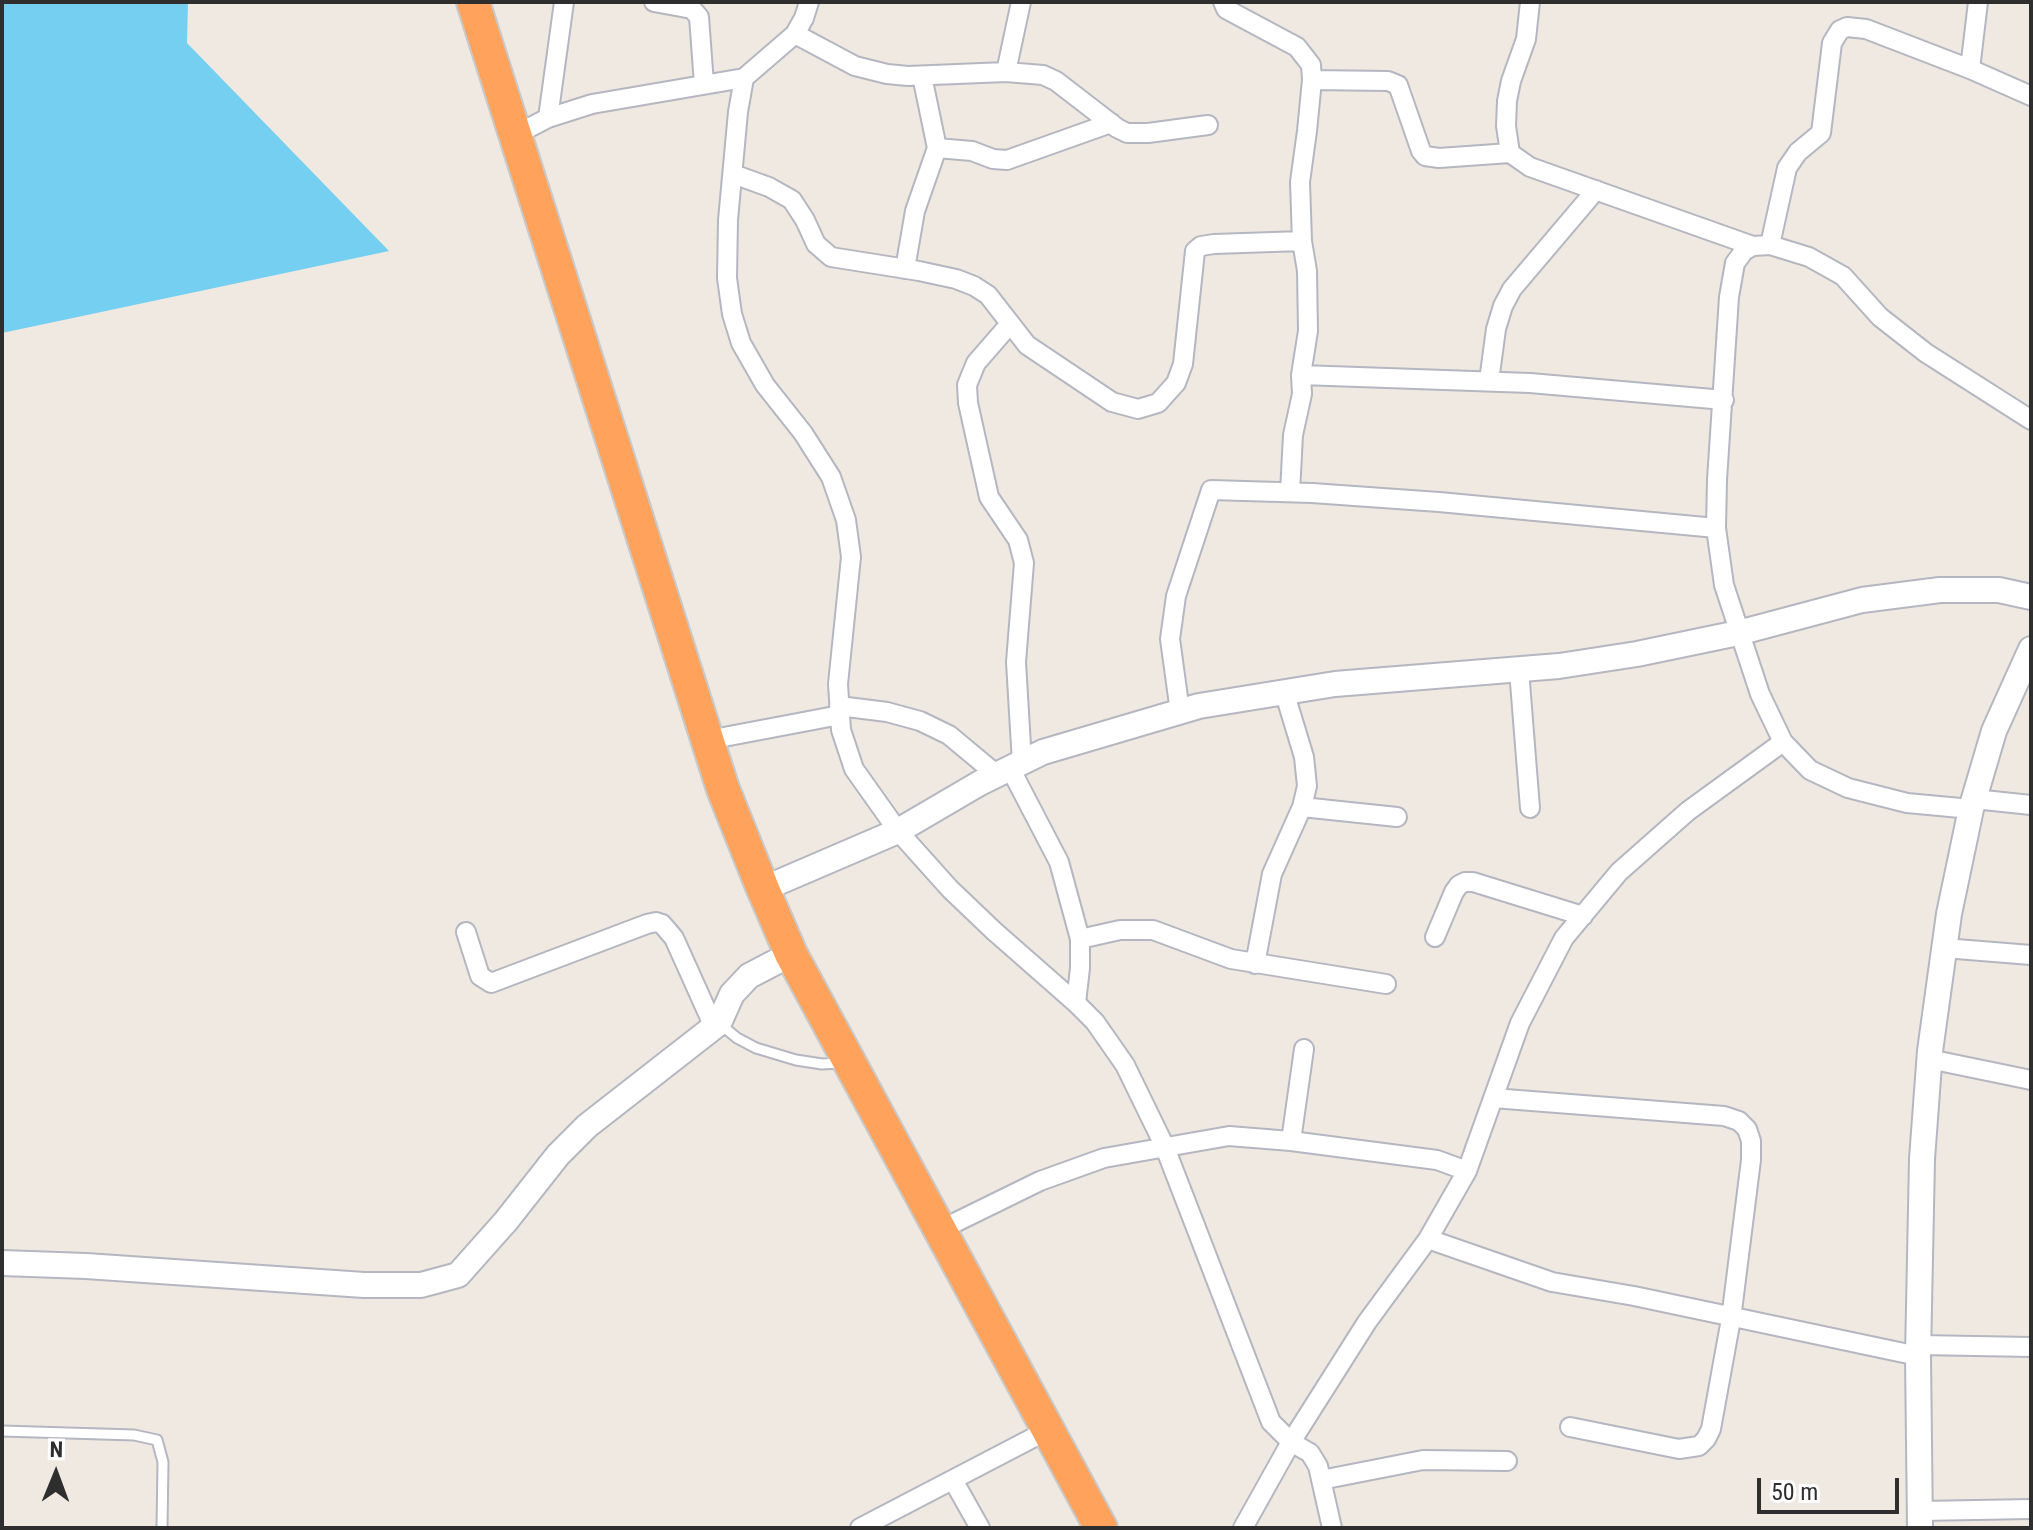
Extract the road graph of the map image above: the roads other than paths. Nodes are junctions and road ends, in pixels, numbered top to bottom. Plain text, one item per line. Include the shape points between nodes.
1 (473, 2) edge
2 (564, 2) edge
3 (654, 2) edge
4 (809, 2) edge
5 (1021, 2) edge
6 (1223, 2) edge
7 (1530, 2) edge
8 (1978, 2) edge
9 (795, 34) junction
10 (1970, 69) junction
11 (1006, 72) junction
12 (922, 76) junction
13 (744, 78) junction
14 (1312, 80) junction
15 (704, 84) junction
16 (2031, 96) edge
17 (548, 118) junction
18 (1111, 123) junction
19 (1208, 125) dead end
20 (515, 135) junction
21 (937, 148) junction
22 (1510, 153) junction
23 (733, 174) junction
24 (1596, 190) junction
25 (1302, 241) junction
26 (1762, 246) junction
27 (905, 269) junction
28 (1009, 325) junction
29 (1301, 375) junction
30 (1489, 381) junction
31 (1724, 400) junction
32 (2031, 420) edge
33 (1290, 492) junction
34 (1716, 528) junction
35 (2031, 597) edge
36 (1738, 633) junction
37 (2031, 649) edge
38 (1519, 670) junction
39 (1284, 691) junction
40 (840, 711) junction
41 (1180, 712) junction
42 (708, 740) junction
43 (1783, 742) junction
44 (1010, 769) junction
45 (1973, 804) junction
46 (2031, 805) edge
47 (1302, 807) junction
48 (1530, 808) dead end
49 (1397, 817) dead end
50 (898, 831) junction
51 (763, 889) junction
52 (1583, 916) junction
53 (466, 932) dead end
54 (1435, 937) dead end
55 (1080, 939) junction
56 (1944, 948) junction
57 (791, 954) junction
58 (2031, 955) edge
59 (1255, 964) junction
60 (1386, 984) dead end
61 (1076, 1003) junction
62 (716, 1025) junction
63 (1304, 1049) dead end
64 (1929, 1059) junction
65 (849, 1062) junction
66 (2031, 1080) edge
67 (1493, 1098) junction
68 (1291, 1141) junction
69 (1164, 1145) junction
70 (1467, 1171) junction
71 (940, 1230) junction
72 (1428, 1239) junction
73 (2, 1263) edge
74 (1731, 1319) junction
75 (2031, 1347) edge
76 (1918, 1350) junction
77 (1570, 1427) dead end
78 (1048, 1430) junction
79 (2, 1431) edge
80 (1291, 1442) junction
81 (1507, 1461) dead end
82 (953, 1480) junction
83 (1321, 1480) junction
84 (2031, 1509) edge
85 (895, 1520) edge
86 (1920, 1520) edge
87 (162, 1528) edge
88 (860, 1528) edge
89 (980, 1528) edge
90 (1101, 1528) edge
91 (1243, 1528) edge
92 (1332, 1528) edge

1 - 20 highway
2 - 17 street
3 - 15 street via 692,9 699,17
4 - 9 street
5 - 11 street
6 - 14 street via 1226,9 1297,47 1311,65
7 - 22 street via 1526,39 1507,101
8 - 10 street
9 - 12 street via 855,66
9 - 13 street
10 - 16 street
10 - 26 street via 1866,29 1840,30 1832,43 1821,133 1787,168
11 - 12 street
11 - 18 street via 1056,81
12 - 21 street
13 - 15 street
13 - 23 street
14 - 22 street via 1398,85 1421,151 1431,158
14 - 25 street via 1300,182
15 - 17 street via 592,104
17 - 20 street
18 - 19 street via 1137,134
18 - 21 street via 1007,160
20 - 42 highway
21 - 27 street via 915,211
22 - 24 street via 1530,167
23 - 27 street via 792,200 816,244 831,257
23 - 40 street via 727,278 741,343 831,477 846,520 851,557
24 - 26 street
24 - 30 street via 1512,289 1496,329
25 - 28 street via 1214,244 1195,251 1183,364 1168,394 1149,407 1112,402 1027,345
25 - 29 street via 1308,331
26 - 31 street via 1744,251 1735,263
26 - 32 street via 1809,257 1843,276 1880,317 1926,353
27 - 28 street via 974,286 988,295
28 - 44 street via 976,363 967,385 989,497 1018,540 1024,563
29 - 30 street
29 - 33 street
30 - 31 street
31 - 34 street
33 - 34 street
33 - 41 street via 1211,490 1176,596 1170,639
34 - 36 street
35 - 36 street via 1999,590 1924,592 1862,600
36 - 38 street
36 - 43 street
37 - 45 street via 1994,731
38 - 39 street
38 - 48 street
39 - 41 street
39 - 47 street via 1305,765
40 - 42 street
40 - 44 street via 887,712 920,721
40 - 50 street via 854,769
41 - 44 street via 1043,752
42 - 51 highway
43 - 45 street via 1810,770 1848,788 1907,803
43 - 52 street via 1688,811 1619,872
44 - 50 street
44 - 55 street via 1059,862
45 - 46 street
45 - 56 street
47 - 49 street
47 - 59 street via 1272,874
50 - 51 street
50 - 61 street via 950,889
51 - 57 highway
52 - 54 street via 1465,882 1454,892
52 - 67 street via 1564,938 1520,1023
53 - 62 street via 480,976 491,983 647,924 662,924
55 - 59 street via 1120,930 1153,930 1212,954
55 - 61 street
56 - 58 street
56 - 64 street
57 - 62 street via 749,976 732,994
57 - 65 highway
59 - 60 street
61 - 69 street via 1125,1065
62 - 65 lane via 756,1048 822,1064
62 - 73 street via 577,1135 458,1275 421,1285 364,1285
63 - 68 street
64 - 66 street
64 - 76 street
65 - 71 highway
67 - 70 street
67 - 74 street via 1739,1121 1751,1141 1751,1160
68 - 69 street via 1229,1136
68 - 70 street via 1437,1160
69 - 71 street via 1104,1158 1040,1181
69 - 80 street via 1271,1422
70 - 72 street
71 - 78 highway
72 - 74 street via 1552,1282
72 - 80 street via 1367,1322
74 - 76 street
74 - 77 street via 1711,1429 1699,1446 1679,1449
75 - 76 street
76 - 86 street
78 - 82 street
78 - 90 highway
79 - 87 lane via 157,1440 163,1462
80 - 83 street via 1310,1453
80 - 91 street
81 - 83 street via 1423,1460
82 - 85 street
82 - 89 street
83 - 92 street
84 - 86 street
85 - 88 street

